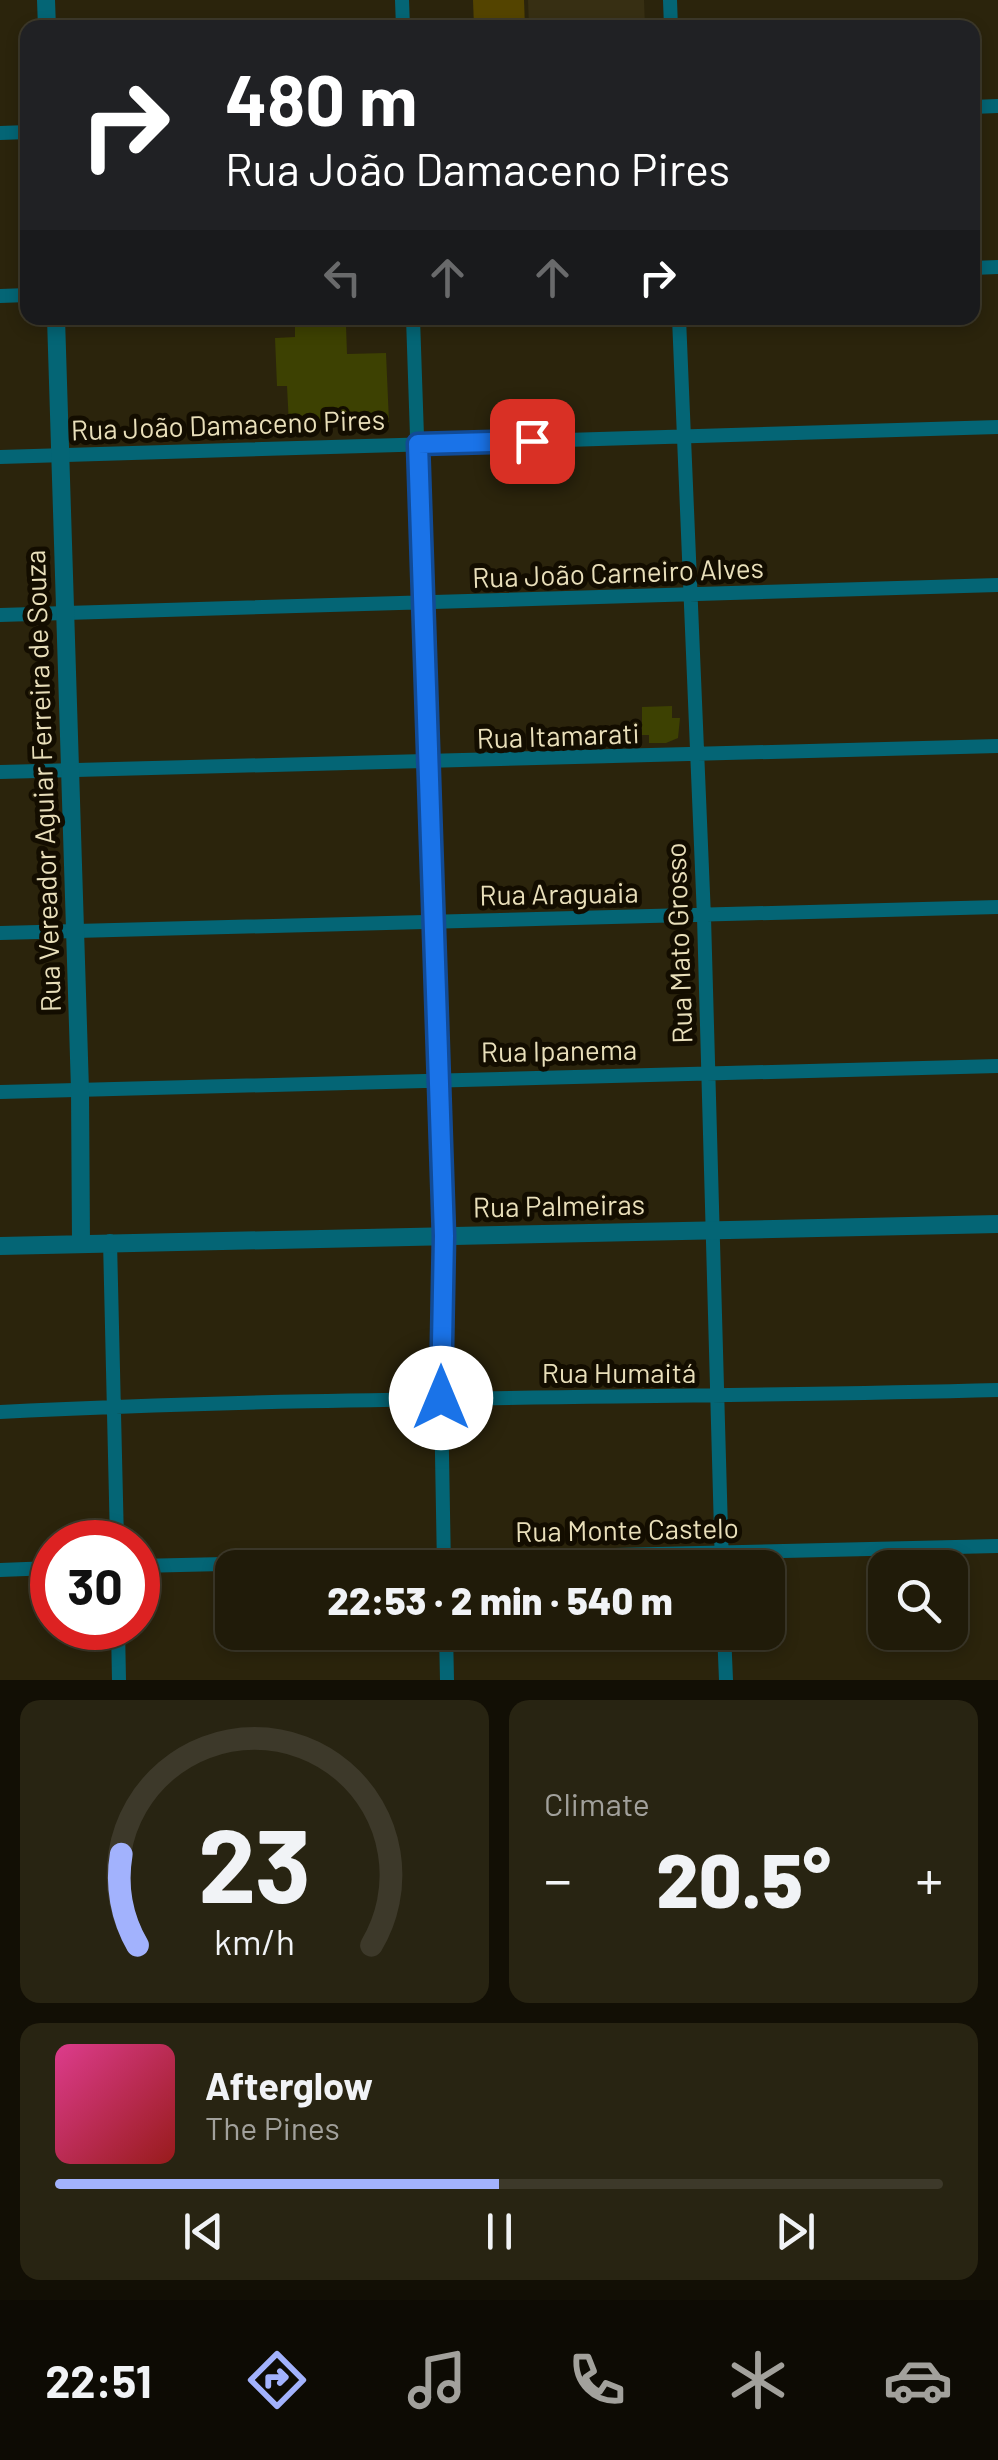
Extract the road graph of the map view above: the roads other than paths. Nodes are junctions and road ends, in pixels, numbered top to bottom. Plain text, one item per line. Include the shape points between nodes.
1 (56, 325) edge
2 (413, 325) edge
3 (680, 325) edge
4 (998, 427) edge
5 (683, 436) junction
6 (418, 444) junction
7 (60, 455) junction
8 (0, 456) edge
9 (998, 585) edge
10 (688, 595) junction
11 (423, 604) junction
12 (65, 613) junction
13 (0, 615) edge
14 (998, 746) edge
15 (697, 757) junction
16 (428, 764) junction
17 (70, 770) junction
18 (0, 772) edge
19 (998, 907) edge
20 (704, 917) junction
21 (434, 921) junction
22 (75, 930) junction
23 (0, 933) edge
24 (998, 1066) edge
25 (709, 1074) junction
26 (439, 1078) junction
27 (80, 1090) junction
28 (0, 1092) edge
29 (998, 1224) edge
30 (712, 1232) junction
31 (444, 1236) junction
32 (110, 1241) junction
33 (81, 1244) junction
34 (0, 1246) edge
35 (998, 1390) edge
36 (441, 1398) junction
37 (715, 1398) junction
38 (117, 1406) junction
39 (0, 1412) edge
40 (117, 1520) edge
41 (998, 1546) edge
42 (444, 1550) edge
43 (722, 1550) edge
44 (785, 1557) edge
45 (215, 1565) edge
46 (160, 1566) edge
47 (30, 1569) edge
48 (0, 1570) edge
49 (118, 1650) edge
50 (447, 1650) edge
51 (725, 1650) edge
52 (119, 1680) edge
53 (448, 1680) edge
54 (726, 1680) edge

1 - 7 street, Rua Vereador Aguiar Ferreira de Souza
2 - 6 street
3 - 5 street, Rua Mato Grosso
4 - 5 street, Rua João Damaceno Pires
5 - 6 street, Rua João Damaceno Pires
5 - 10 street, Rua Mato Grosso
6 - 7 street, Rua João Damaceno Pires
6 - 11 street
7 - 8 street, Rua João Damaceno Pires
7 - 12 street, Rua Vereador Aguiar Ferreira de Souza
9 - 10 street, Rua João Carneiro Alves
10 - 11 street, Rua João Carneiro Alves
10 - 15 street, Rua Mato Grosso
11 - 12 street, Rua João Carneiro Alves
11 - 16 street
12 - 13 street, Rua João Carneiro Alves
12 - 17 street, Rua Vereador Aguiar Ferreira de Souza
14 - 15 street, Rua Itamarati
15 - 16 street, Rua Itamarati
15 - 20 street, Rua Mato Grosso
16 - 17 street, Rua Itamarati
16 - 21 street
17 - 18 street, Rua Itamarati
17 - 22 street, Rua Vereador Aguiar Ferreira de Souza
19 - 20 street, Rua Araguaia
20 - 21 street, Rua Araguaia
20 - 25 street, Rua Mato Grosso
21 - 22 street, Rua Araguaia
21 - 26 street
22 - 23 street, Rua Araguaia
22 - 27 street, Rua Vereador Aguiar Ferreira de Souza
24 - 25 street, Rua Ipanema
25 - 26 street, Rua Ipanema
25 - 30 street, Rua Mato Grosso
26 - 27 street, Rua Ipanema
26 - 31 street
27 - 28 street, Rua Ipanema
27 - 33 street, Rua Vereador Aguiar Ferreira de Souza
29 - 30 street, Rua Palmeiras
30 - 31 street, Rua Palmeiras
30 - 37 street, Rua Mato Grosso
31 - 32 street, Rua Palmeiras
31 - 36 street
32 - 33 street, Rua Palmeiras
32 - 38 street
33 - 34 street, Rua Palmeiras
35 - 37 street, Rua Humaitá
36 - 37 street, Rua Humaitá
36 - 38 street, Rua Humaitá
36 - 42 street
37 - 43 street, Rua Mato Grosso
38 - 39 street, Rua Humaitá
38 - 40 street
41 - 44 street, Rua Monte Castelo
45 - 46 street, Rua Monte Castelo
47 - 48 street
49 - 52 street
50 - 53 street
51 - 54 street

